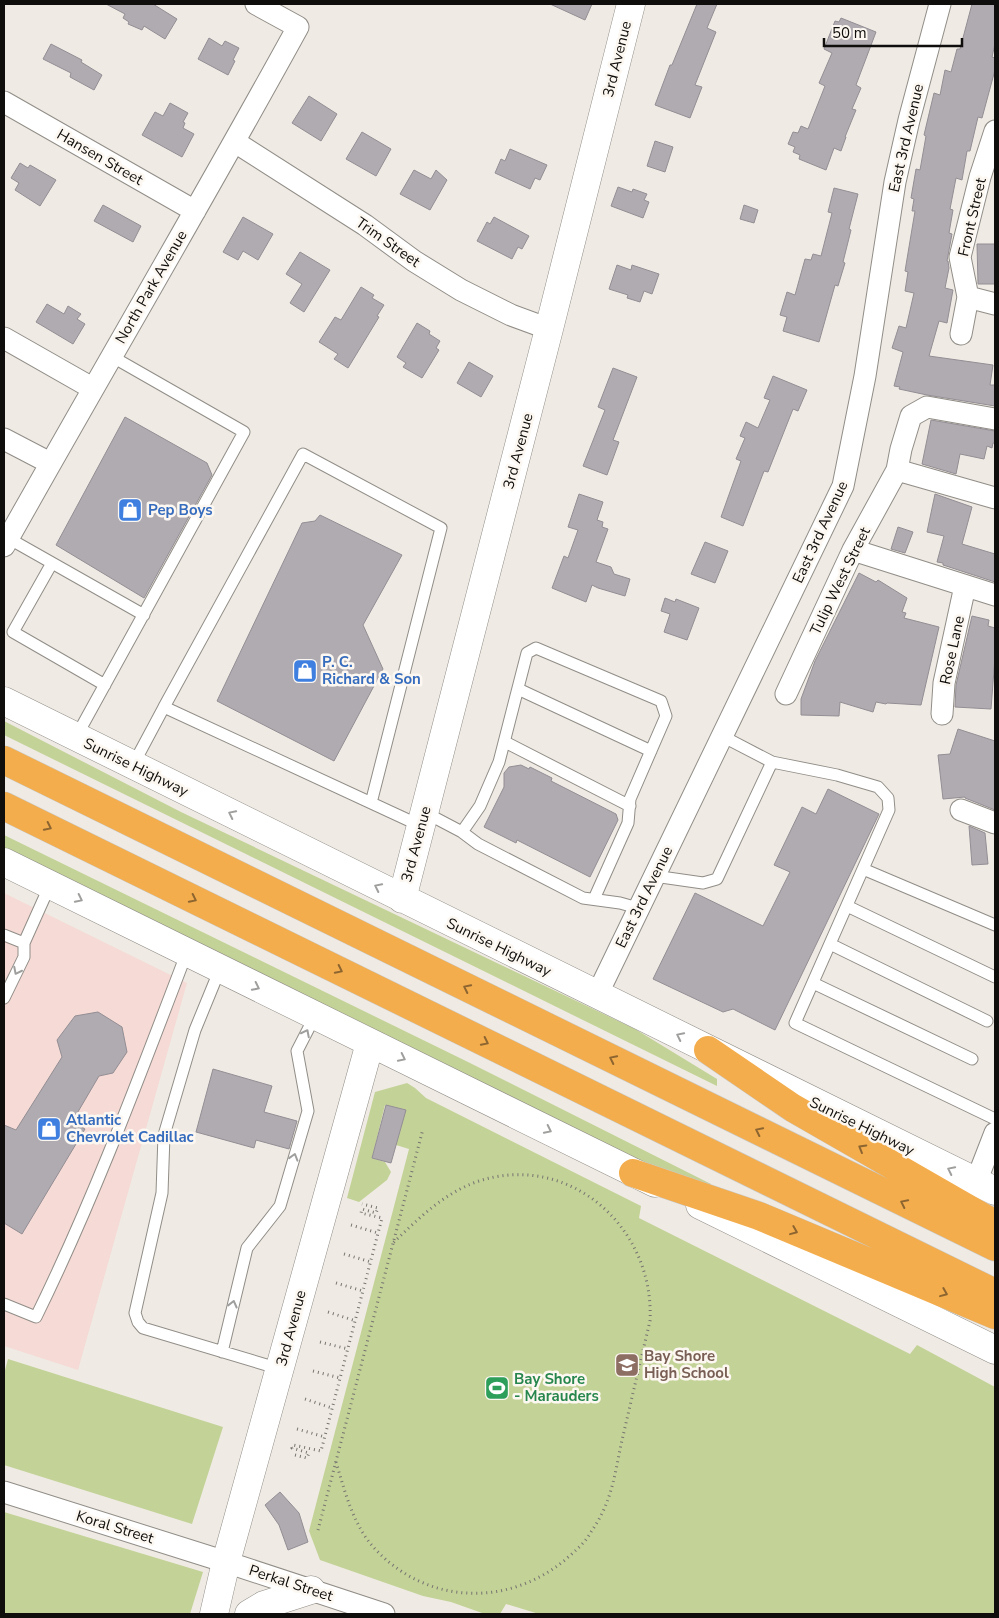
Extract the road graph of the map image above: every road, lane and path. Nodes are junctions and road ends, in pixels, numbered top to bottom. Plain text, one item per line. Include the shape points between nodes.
1 (256, 4) edge
2 (631, 4) edge
3 (940, 4) edge
4 (4, 102) edge
5 (995, 131) edge
6 (235, 142) junction
7 (988, 179) edge
8 (195, 211) junction
9 (968, 297) junction
10 (995, 304) edge
11 (549, 329) junction
12 (961, 334) dead end
13 (4, 338) edge
14 (111, 356) junction
15 (92, 388) junction
16 (995, 419) edge
17 (4, 439) edge
18 (50, 463) junction
19 (897, 470) junction
20 (995, 498) edge
21 (6, 542) edge
22 (853, 550) junction
23 (52, 562) junction
24 (965, 586) junction
25 (995, 595) edge
26 (144, 615) junction
27 (105, 685) junction
28 (518, 690) junction
29 (786, 694) dead end
30 (4, 701) edge
31 (164, 707) junction
32 (942, 714) dead end
33 (722, 736) junction
34 (76, 737) junction
35 (505, 742) junction
36 (651, 751) junction
37 (4, 760) edge
38 (772, 762) junction
39 (133, 765) junction
40 (371, 803) junction
41 (4, 806) edge
42 (630, 806) junction
43 (961, 810) dead end
44 (422, 819) junction
45 (995, 823) edge
46 (462, 832) junction
47 (4, 862) edge
48 (863, 870) junction
49 (654, 876) junction
50 (50, 885) junction
51 (402, 898) junction
52 (594, 899) junction
53 (847, 906) junction
54 (638, 908) junction
55 (995, 925) edge
56 (4, 935) edge
57 (24, 943) junction
58 (830, 944) junction
59 (187, 952) junction
60 (220, 969) junction
61 (995, 977) edge
62 (813, 983) junction
63 (596, 995) junction
64 (4, 998) edge
65 (315, 1016) junction
66 (987, 1021) dead end
67 (370, 1043) junction
68 (708, 1050) junction
69 (972, 1059) dead end
70 (995, 1119) edge
71 (423, 1129) dead end
72 (995, 1133) edge
73 (633, 1172) junction
74 (986, 1187) edge
75 (362, 1204) dead end
76 (995, 1224) edge
77 (351, 1225) dead end
78 (378, 1232) junction
79 (393, 1243) junction
80 (995, 1248) edge
81 (344, 1254) dead end
82 (371, 1262) junction
83 (336, 1283) dead end
84 (363, 1291) junction
85 (995, 1293) edge
86 (4, 1304) edge
87 (328, 1312) dead end
88 (995, 1315) edge
89 (356, 1321) junction
90 (320, 1342) dead end
91 (348, 1349) junction
92 (995, 1350) edge
93 (222, 1352) junction
94 (280, 1369) junction
95 (312, 1371) dead end
96 (340, 1378) junction
97 (305, 1400) dead end
98 (332, 1408) junction
99 (297, 1429) dead end
100 (325, 1437) junction
101 (295, 1455) dead end
102 (336, 1462) junction
103 (4, 1492) edge
104 (318, 1530) dead end
105 (226, 1562) junction
106 (311, 1590) junction
107 (214, 1614) edge
108 (249, 1614) edge
109 (384, 1614) edge

1 - 6 street, North Park Avenue via 298,27
2 - 11 main road, 3rd Avenue
3 - 33 street, East 3rd Avenue via 894,182 865,376 843,486
4 - 8 street, Hansen Street
5 - 7 street, Front Street
6 - 8 street, North Park Avenue
6 - 11 street, Trim Street via 461,290
7 - 9 street, Front Street via 960,256
8 - 14 street, North Park Avenue
9 - 10 street
9 - 12 street, Front Street
11 - 44 main road, 3rd Avenue
13 - 15 street
14 - 15 street, North Park Avenue
14 - 26 lane via 244,432
15 - 18 street, North Park Avenue
16 - 19 street, Tulip West Street via 927,407 911,416
17 - 18 street
18 - 21 street, North Park Avenue
19 - 20 street
19 - 22 street, Tulip West Street
21 - 23 lane
22 - 24 street
22 - 29 street, Tulip West Street
23 - 26 lane
23 - 27 lane via 13,632
24 - 25 street
24 - 32 street, Rose Lane via 944,683
26 - 27 lane
27 - 34 lane
28 - 35 lane
28 - 36 lane
28 - 36 lane via 527,653 536,648 661,701 666,716
30 - 34 main road, Sunrise Highway
31 - 39 lane
31 - 40 lane
31 - 40 lane via 303,454 441,528
33 - 38 lane
33 - 49 street, East 3rd Avenue
34 - 39 main road, Sunrise Highway
35 - 42 lane
35 - 46 lane via 480,806
36 - 42 lane
80 -> 37 highway
38 - 48 lane via 878,787 888,798 890,810
38 - 49 lane via 716,879 703,882
51 -> 39 main road, Sunrise Highway
40 - 44 lane
41 -> 85 highway
42 - 52 lane via 628,823
43 - 45 street
44 - 46 lane
44 - 51 main road, 3rd Avenue
46 - 52 lane via 513,862 584,898
47 - 50 main road
48 - 53 lane
48 - 55 lane
49 - 54 street, East 3rd Avenue
50 - 57 lane
50 -> 59 main road
51 - 63 main road, Sunrise Highway
52 - 54 lane
53 - 58 lane
53 - 61 lane
54 - 63 street, East 3rd Avenue
56 - 57 lane
57 -> 64 lane via 24,957
58 - 62 lane
58 - 66 lane
59 - 60 main road
59 - 86 lane via 125,1114 62,1264 36,1317
60 -> 65 main road
60 - 93 lane via 194,1030 164,1135 162,1192 135,1313 143,1328
62 - 69 lane
62 - 70 lane via 795,1023
68 -> 63 main road, Sunrise Highway
65 - 67 main road
93 -> 65 lane via 247,1248 280,1206 308,1111 297,1051
67 -> 73 main road
67 - 94 main road, 3rd Avenue
74 -> 68 main road, Sunrise Highway
76 -> 68 highway via 793,1108
71 - 79 path
72 - 74 street
73 -> 88 highway via 759,1216
73 - 92 main road
75 - 78 path via 378,1208 376,1213 362,1209 361,1213 382,1218
77 - 78 path
78 - 82 path
79 - 102 path
79 - 102 path via 421,1216 451,1194 476,1182 518,1175 551,1180 580,1191 604,1208 627,1234 646,1278 650,1321 607,1502 590,1535 542,1576 493,1593 454,1592 412,1578 378,1553 356,1521
81 - 82 path
82 - 84 path
83 - 84 path
84 - 89 path
87 - 89 path
89 - 91 path
90 - 91 path
91 - 96 path
93 - 94 lane
94 - 105 main road, 3rd Avenue
95 - 96 path
96 - 98 path
97 - 98 path
98 - 100 path
99 - 100 path
100 - 101 path via 321,1451 293,1444 292,1448 309,1453 307,1458
102 - 104 path
103 - 105 street, Koral Street
105 - 106 street, Perkal Street
105 - 107 main road, 3rd Avenue
106 - 108 main road via 264,1605
106 - 109 street, Perkal Street

